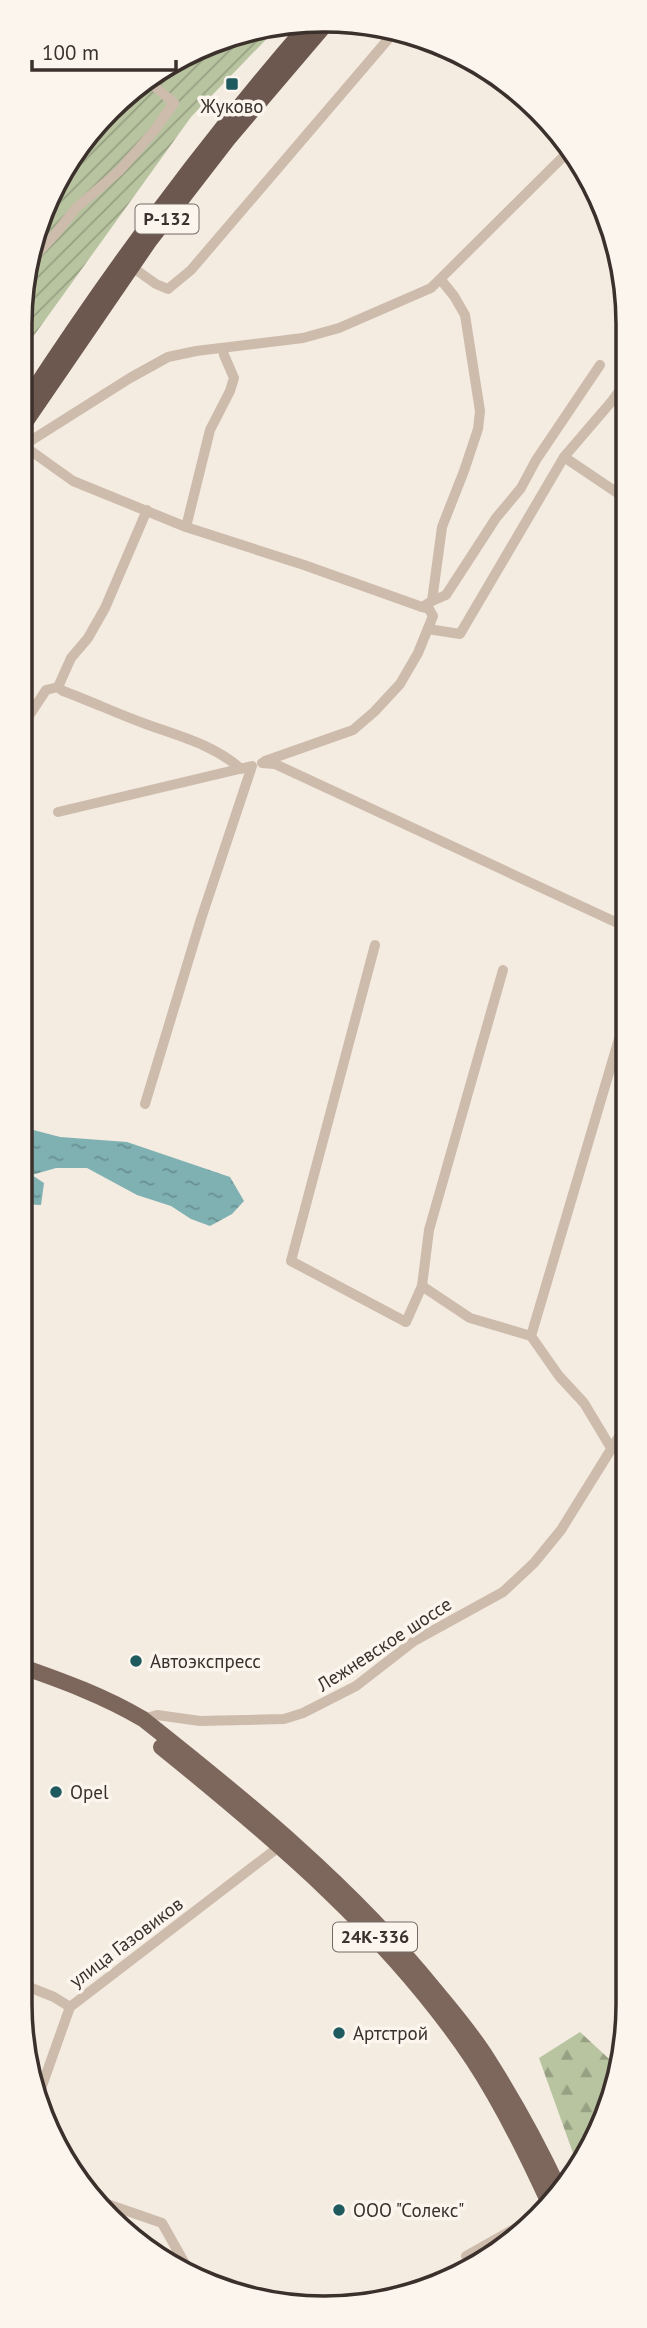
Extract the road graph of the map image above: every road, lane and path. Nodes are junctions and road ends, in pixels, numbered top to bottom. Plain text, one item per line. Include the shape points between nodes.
1 (302, 32) edge
2 (319, 32) edge
3 (388, 39) edge
4 (154, 86) edge
5 (563, 157) edge
6 (41, 250) edge
7 (132, 267) junction
8 (441, 280) junction
9 (223, 349) junction
10 (600, 365) dead end
11 (32, 392) edge
12 (616, 394) edge
13 (32, 412) edge
14 (32, 441) edge
15 (32, 452) edge
16 (564, 457) junction
17 (616, 492) edge
18 (147, 510) junction
19 (186, 527) junction
20 (432, 601) junction
21 (422, 607) junction
22 (428, 629) junction
23 (58, 687) junction
24 (32, 711) edge
25 (257, 764) junction
26 (240, 769) junction
27 (58, 812) dead end
28 (616, 922) edge
29 (375, 945) dead end
30 (503, 970) dead end
31 (616, 1050) edge
32 (145, 1104) dead end
33 (422, 1286) junction
34 (530, 1336) junction
35 (616, 1440) edge
36 (611, 1448) junction
37 (32, 1670) edge
38 (32, 1681) edge
39 (140, 1723) junction
40 (280, 1846) junction
41 (32, 1988) edge
42 (70, 2007) junction
43 (42, 2084) edge
44 (555, 2182) edge
45 (545, 2194) edge
46 (112, 2206) edge
47 (499, 2238) edge
48 (466, 2256) dead end
49 (182, 2260) edge

1 - 11 highway, Р-132 via 218,131
2 - 7 highway, Р-132 via 228,139
3 - 7 street via 191,270 168,289
4 - 6 street via 174,103 120,170 75,209
5 - 8 street
7 - 13 highway, Р-132
8 - 9 street via 339,328
8 - 20 street via 465,315 480,411 478,429 442,527
9 - 14 street via 168,357
9 - 19 street via 234,378 210,430
10 - 20 street via 446,595
12 - 16 street
15 - 18 street via 73,481
16 - 17 street
16 - 22 street via 460,634
18 - 19 street
18 - 23 street via 105,608 71,658
19 - 21 street
20 - 21 street
21 - 22 street via 433,616
22 - 25 street via 400,684 353,730
23 - 24 street via 46,690
23 - 26 street via 208,746
25 - 26 street
25 - 28 street via 275,764
25 - 32 street via 201,919
26 - 27 street
29 - 33 street via 291,1261 406,1322
30 - 33 street via 429,1230
31 - 34 street
33 - 34 street via 470,1318
34 - 36 street via 584,1403
35 - 36 street, Лежневское шоссе
36 - 39 street, Лежневское шоссе via 561,1530 503,1592 414,1641 356,1686 284,1719 200,1721 157,1715
37 - 39 main road, 24К-336 via 121,1706
38 - 39 main road, 24К-336
39 - 40 main road, 24К-336
39 - 44 main road, 24К-336 via 308,1856 366,1911 487,2058
40 - 42 street, улица Газовиков
40 - 45 main road, 24К-336 via 380,1942 446,2022 474,2062
41 - 42 street
42 - 43 street, улица Газовиков
46 - 49 street via 162,2223
47 - 48 street

